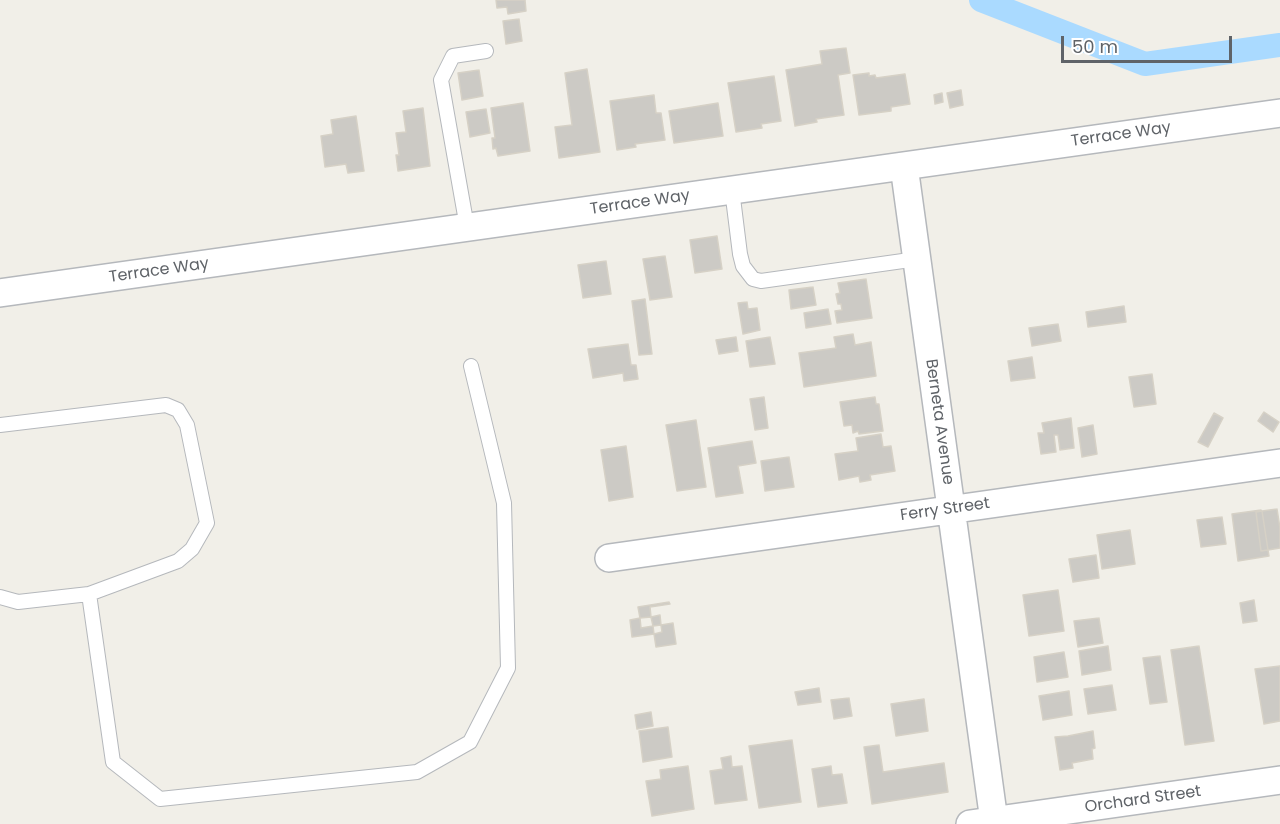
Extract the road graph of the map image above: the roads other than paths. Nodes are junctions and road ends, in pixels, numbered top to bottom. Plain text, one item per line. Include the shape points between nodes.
1 (486, 51) dead end
2 (1280, 113) edge
3 (904, 166) junction
4 (732, 190) junction
5 (467, 227) junction
6 (917, 259) junction
7 (0, 293) edge
8 (471, 366) dead end
9 (0, 425) edge
10 (1280, 463) edge
11 (951, 510) junction
12 (609, 558) dead end
13 (88, 594) junction
14 (0, 597) edge
15 (1280, 780) edge
16 (982, 822) edge

1 - 5 lane via 453,56 441,80
2 - 3 street, Terrace Way
3 - 4 street, Terrace Way
3 - 6 street, Berneta Avenue
4 - 5 street, Terrace Way
4 - 6 lane via 740,254 753,279
5 - 7 street, Terrace Way
6 - 11 street, Berneta Avenue
8 - 13 lane via 504,503 508,668 470,742 417,772 160,800 113,762
9 - 13 lane via 166,405 178,410 187,425 207,523 192,549 178,561
10 - 11 street, Ferry Street
11 - 12 street, Ferry Street
11 - 16 street, Berneta Avenue
13 - 14 lane via 18,602
15 - 16 street, Orchard Street

